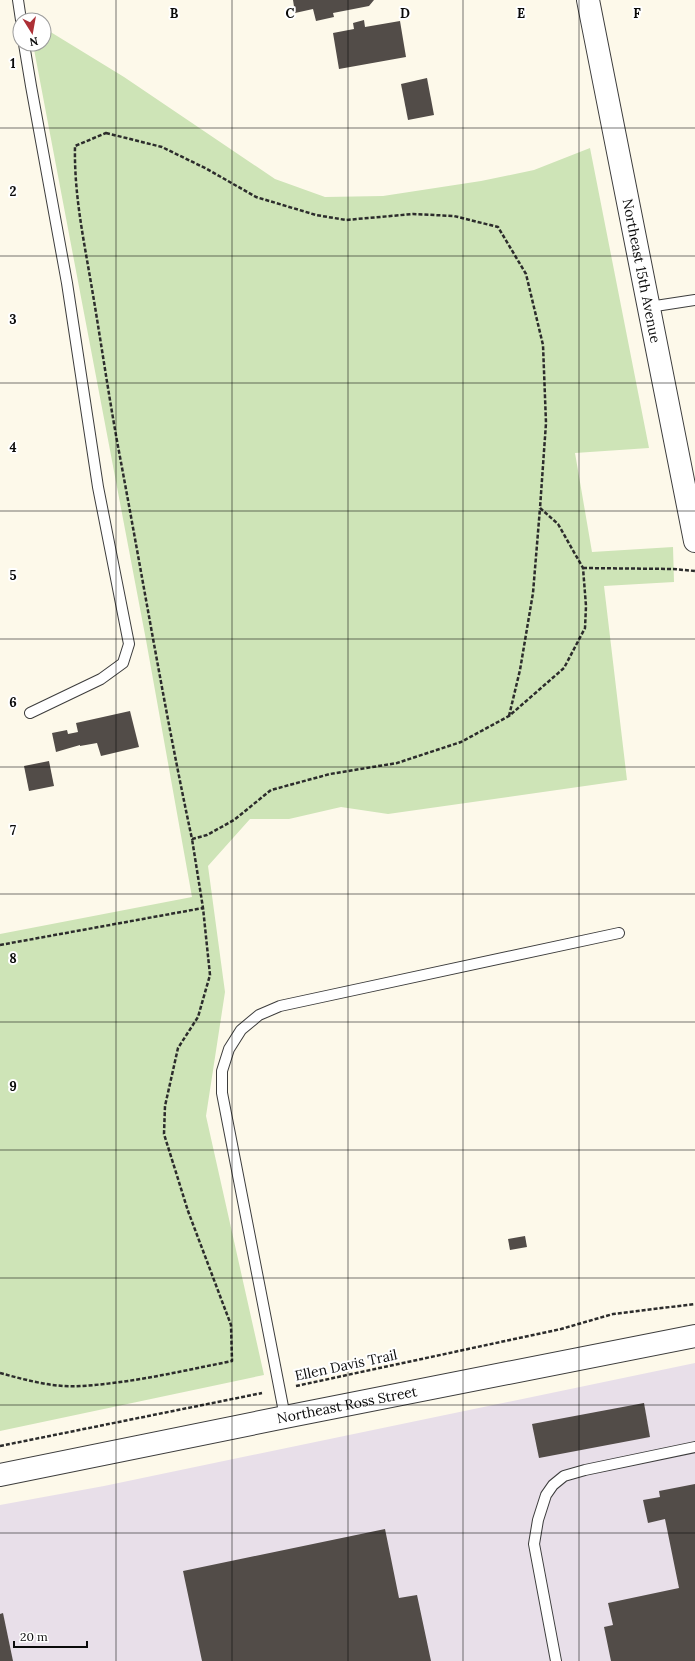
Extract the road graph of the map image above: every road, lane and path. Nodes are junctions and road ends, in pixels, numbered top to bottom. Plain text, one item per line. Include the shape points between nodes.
1 (18, 0) edge
2 (588, 0) edge
3 (20, 12) edge
4 (25, 52) edge
5 (695, 300) edge
6 (649, 307) junction
7 (540, 508) junction
8 (695, 541) edge
9 (582, 568) junction
10 (695, 571) edge
11 (30, 713) dead end
12 (509, 716) junction
13 (192, 840) junction
14 (204, 908) junction
15 (619, 933) dead end
16 (0, 945) edge
17 (695, 1304) edge
18 (695, 1336) edge
19 (0, 1373) edge
20 (280, 1389) junction
21 (285, 1417) junction
22 (0, 1446) edge
23 (695, 1447) edge
24 (0, 1475) edge
25 (556, 1661) edge

1 - 3 lane
2 - 6 street, Northeast 15th Avenue
4 - 11 lane via 67,283 98,487 129,644 123,664 101,679
5 - 6 lane
6 - 8 street, Northeast 15th Avenue
7 - 9 path via 558,524
7 - 12 path via 533,592 520,670
7 - 13 path via 546,423 543,345 526,274 498,227 454,216 413,214 346,220 316,215 256,197 162,147 106,133 75,146 74,176 107,392
9 - 10 path
9 - 12 path via 586,606 585,628 564,668
12 - 13 path via 460,742 398,763 330,774 271,790 234,820
13 - 14 path
14 - 16 path
14 - 19 path via 210,975 198,1017 178,1048 165,1106 164,1134 188,1211 231,1325 232,1361 150,1378 80,1386 38,1383
15 - 20 lane via 280,1006 259,1015 241,1030 229,1049 222,1071 222,1093
17 - 20 path, Ellen Davis Trail via 613,1314 561,1329
18 - 21 street, Northeast Ross Street
20 - 21 lane
20 - 22 path, Ellen Davis Trail
21 - 24 street, Northeast Ross Street
23 - 25 lane via 564,1476 546,1495 534,1544

